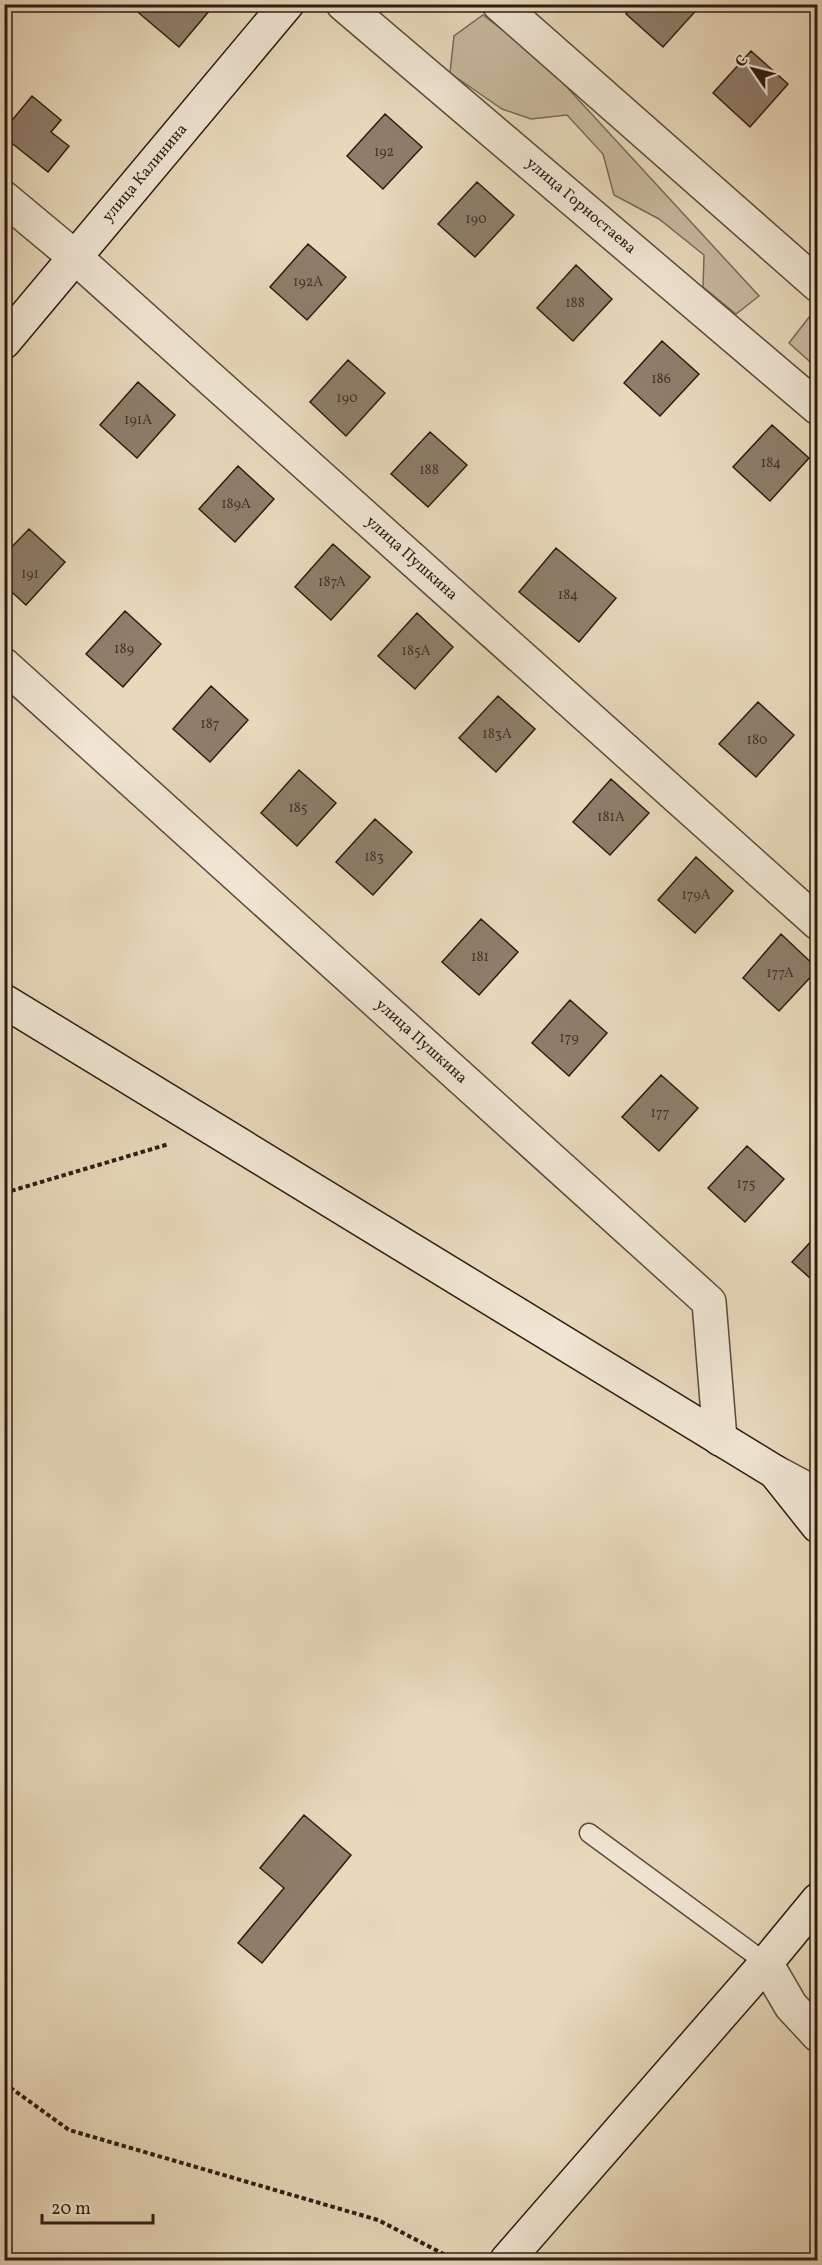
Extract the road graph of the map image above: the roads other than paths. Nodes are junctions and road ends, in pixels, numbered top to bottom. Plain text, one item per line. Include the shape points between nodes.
1 (287, 4) edge
2 (343, 4) edge
3 (499, 4) edge
4 (4, 198) edge
5 (76, 258) junction
6 (818, 285) edge
7 (4, 342) edge
8 (818, 408) edge
9 (4, 665) edge
10 (818, 923) edge
11 (4, 1001) edge
12 (720, 1438) junction
13 (776, 1472) junction
14 (818, 1494) edge
15 (818, 1526) edge
16 (589, 1833) dead end
17 (818, 1900) edge
18 (766, 1963) junction
19 (818, 2035) edge
20 (507, 2260) edge

1 - 5 street, улица Калинина
2 - 8 street, улица Горностаева
3 - 6 street
4 - 5 street, улица Пушкина
5 - 7 street, улица Калинина
5 - 10 street, улица Пушкина
9 - 12 street, улица Пушкина via 709,1302
11 - 12 street
12 - 13 street
13 - 14 street
13 - 15 street
16 - 18 lane
17 - 18 street
18 - 19 street via 791,2006
18 - 20 street

